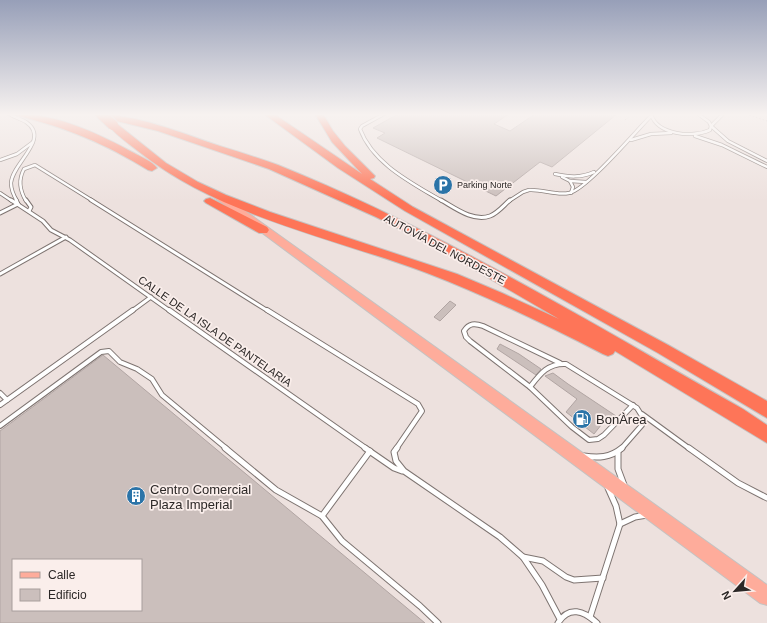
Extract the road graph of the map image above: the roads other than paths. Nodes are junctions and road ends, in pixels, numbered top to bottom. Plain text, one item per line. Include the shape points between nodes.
1 (31, 143) edge
2 (33, 143) edge
3 (110, 143) edge
4 (134, 143) edge
5 (202, 143) edge
6 (309, 143) edge
7 (337, 143) edge
8 (366, 143) edge
9 (627, 143) edge
10 (718, 143) edge
11 (732, 143) edge
12 (0, 160) edge
13 (767, 161) edge
14 (767, 167) edge
15 (600, 168) junction
16 (570, 181) junction
17 (586, 182) junction
18 (0, 193) edge
19 (570, 193) junction
20 (217, 195) junction
21 (18, 204) junction
22 (28, 211) junction
23 (0, 213) edge
24 (263, 230) junction
25 (66, 237) junction
26 (480, 247) junction
27 (1, 273) edge
28 (151, 297) junction
29 (560, 363) junction
30 (530, 387) junction
31 (0, 393) edge
32 (7, 400) junction
33 (0, 405) edge
34 (633, 405) junction
35 (767, 410) edge
36 (642, 414) junction
37 (0, 426) edge
38 (760, 431) edge
39 (370, 451) junction
40 (569, 452) junction
41 (618, 453) junction
42 (404, 471) junction
43 (602, 476) junction
44 (632, 498) junction
45 (767, 498) edge
46 (655, 515) junction
47 (322, 516) junction
48 (620, 524) junction
49 (523, 557) junction
50 (603, 578) junction
51 (767, 596) edge
52 (590, 617) junction
53 (559, 621) edge
54 (438, 623) edge
55 (597, 623) edge

1 - 12 lane via 17,154
2 - 21 lane via 12,177 12,191
3 - 24 highway
4 - 20 highway, bridge via 168,168
5 - 38 highway, AUTOVÍA DEL NORDESTE via 273,167 380,214 438,243 737,415
6 - 26 highway, AUTOVÍA DEL NORDESTE via 387,196
7 - 26 highway via 370,176 396,195
8 - 19 lane via 382,160 403,176 471,216 490,216 525,191
9 - 15 lane
10 - 14 lane
11 - 13 lane
15 - 16 lane via 582,177 554,174
15 - 17 lane
16 - 17 lane
16 - 19 lane via 573,187
17 - 19 lane via 577,191
18 - 21 lane, CALLE DE LA ISLA DE PANTELARIA
20 - 24 main road
20 - 38 highway via 485,292 583,337 671,383 735,421
21 - 22 lane, CALLE DE LA ISLA DE PANTELARIA
21 - 23 lane
22 - 25 lane, CALLE DE LA ISLA DE PANTELARIA
22 - 42 lane via 32,207 25,201 22,193 21,176 24,169 35,165 418,404 422,411 394,452 396,461
24 - 40 main road
25 - 27 lane
25 - 28 lane, CALLE DE LA ISLA DE PANTELARIA
26 - 35 highway, AUTOVÍA DEL NORDESTE
28 - 32 lane
28 - 39 lane, CALLE DE LA ISLA DE PANTELARIA
29 - 30 lane via 544,370
29 - 30 lane via 483,326 472,324 465,329 464,334 470,341
29 - 34 lane via 570,366
30 - 34 lane via 589,440 604,435
31 - 32 lane
32 - 33 lane
34 - 36 lane
36 - 41 lane via 642,425
36 - 45 lane via 738,483
37 - 47 lane via 101,352 108,351 120,362 152,379 162,395 276,490
39 - 42 lane, CALLE DE LA ISLA DE PANTELARIA via 394,468
39 - 47 lane
40 - 41 lane via 594,458
40 - 43 main road
41 - 44 lane via 620,475
42 - 49 lane, CALLE DE LA ISLA DE PANTELARIA via 500,537
43 - 44 main road
43 - 48 lane via 614,500
44 - 46 main road
46 - 48 lane via 635,517
46 - 51 main road
47 - 54 lane via 342,541
48 - 50 lane
49 - 50 lane via 543,561 574,580
49 - 53 lane via 542,585
50 - 52 lane
52 - 53 lane via 583,613 570,612
52 - 55 lane

